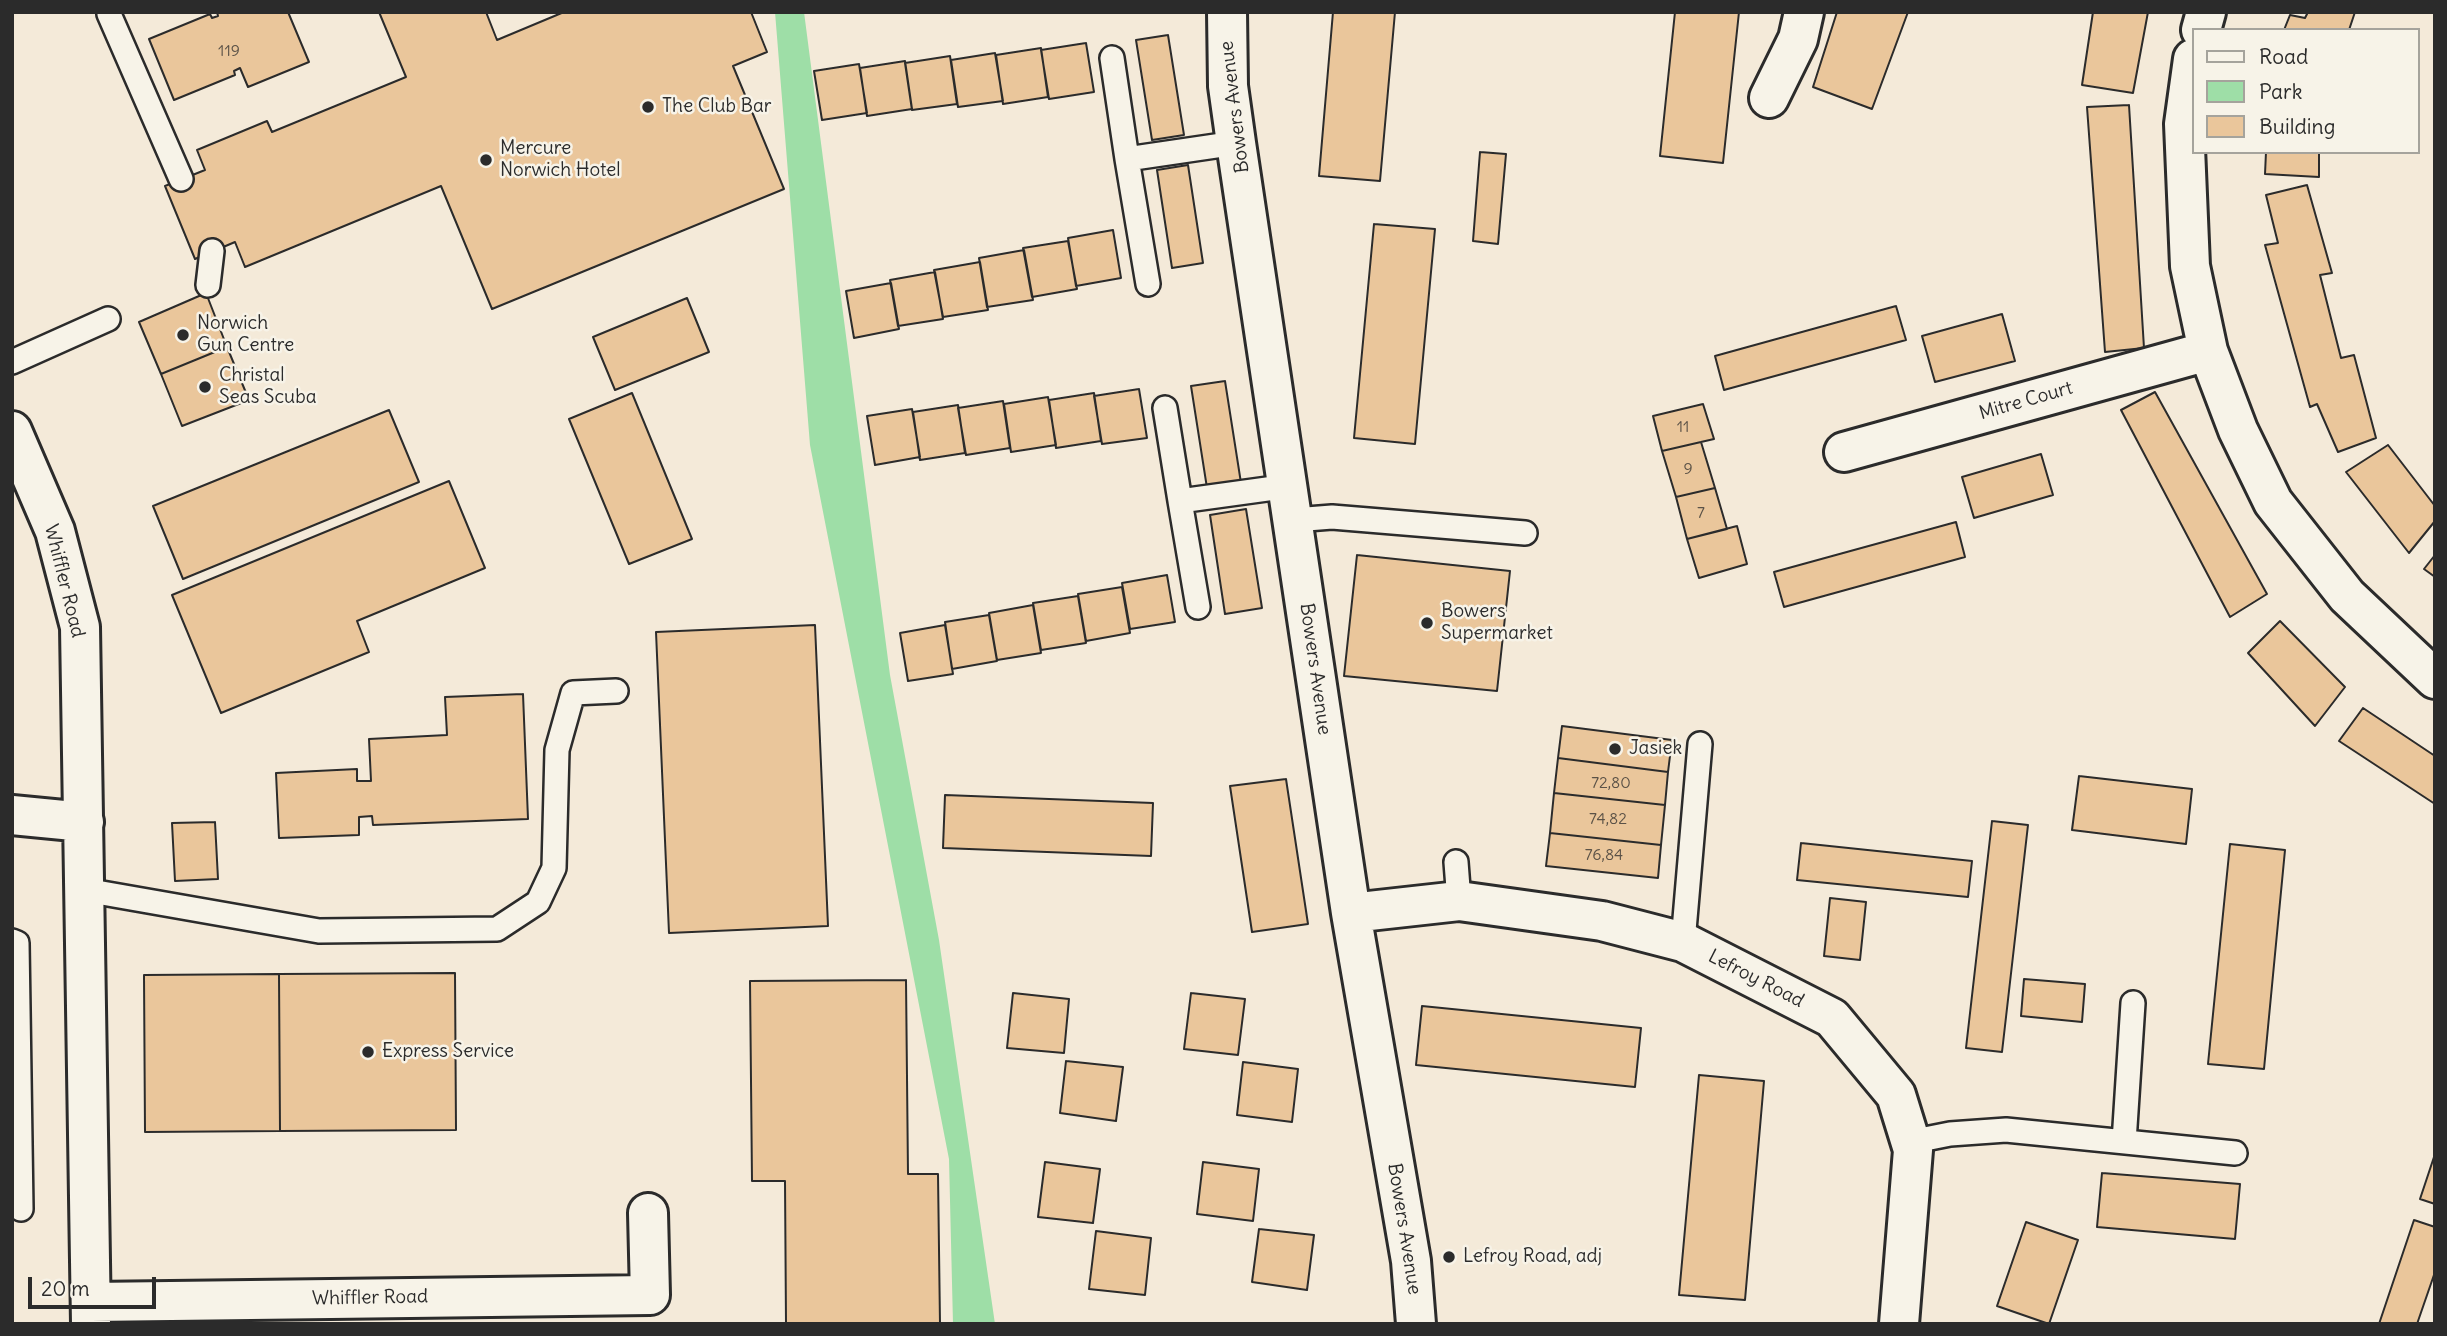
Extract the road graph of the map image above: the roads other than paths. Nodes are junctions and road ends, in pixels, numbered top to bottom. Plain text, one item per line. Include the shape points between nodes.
1 (1227, 12) edge
2 (1804, 12) edge
3 (109, 14) dead end
4 (1112, 58) dead end
5 (2192, 65) edge
6 (1769, 98) dead end
7 (1236, 143) junction
8 (1127, 159) junction
9 (181, 179) dead end
10 (212, 251) dead end
11 (1148, 284) dead end
12 (208, 285) dead end
13 (108, 319) dead end
14 (2208, 351) junction
15 (12, 362) edge
16 (1165, 408) dead end
17 (12, 431) edge
18 (1844, 452) dead end
19 (1181, 501) junction
20 (1291, 503) junction
21 (1525, 533) dead end
22 (1198, 607) dead end
23 (2435, 679) edge
24 (616, 691) dead end
25 (1700, 744) dead end
26 (12, 814) edge
27 (84, 822) junction
28 (1456, 862) dead end
29 (85, 890) junction
30 (1459, 901) junction
31 (1351, 913) junction
32 (12, 941) edge
33 (1683, 942) junction
34 (2133, 1003) dead end
35 (1910, 1142) junction
36 (2124, 1142) junction
37 (2235, 1153) dead end
38 (21, 1209) dead end
39 (648, 1213) dead end
40 (651, 1309) edge
41 (91, 1313) edge
42 (1416, 1324) edge
43 (1899, 1324) edge

1 - 7 street, Bowers Avenue via 1228,86
2 - 6 street via 1798,39
3 - 9 lane
4 - 8 lane
5 - 14 street via 2184,124 2184,191 2190,266
7 - 8 lane
7 - 20 street, Bowers Avenue
8 - 11 lane
10 - 12 lane
13 - 15 lane
14 - 18 street, Mitre Court
14 - 23 street via 2273,502 2347,596
16 - 19 lane
17 - 27 street, Whiffler Road via 55,531 80,627
19 - 20 lane
19 - 22 lane
20 - 21 lane via 1332,517
20 - 31 street, Bowers Avenue
24 - 29 lane via 573,693 557,750 554,868 538,902 497,929 319,931
25 - 33 lane
26 - 27 street
27 - 29 street, Whiffler Road
28 - 30 lane
29 - 41 street, Whiffler Road
30 - 31 street, Lefroy Road
30 - 33 street, Lefroy Road via 1602,921
31 - 42 street, Bowers Avenue via 1411,1261
32 - 38 lane via 17,943
33 - 35 street, Lefroy Road via 1832,1018 1896,1095
34 - 36 lane
35 - 36 lane via 2006,1130
35 - 43 street, Lefroy Road via 1910,1209
36 - 37 lane
39 - 40 street, Whiffler Road
40 - 41 street, Whiffler Road

